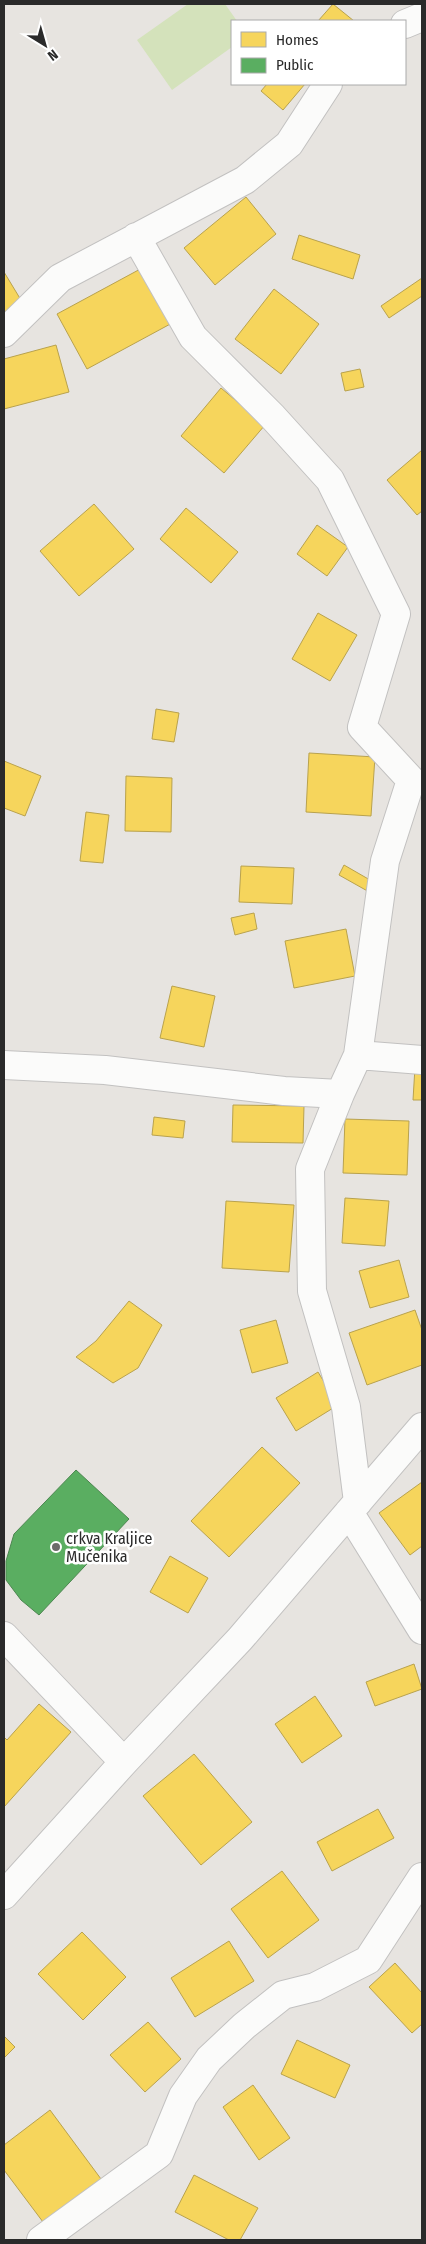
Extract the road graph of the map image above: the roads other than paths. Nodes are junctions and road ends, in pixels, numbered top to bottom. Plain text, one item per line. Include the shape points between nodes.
1 (422, 17) edge
2 (406, 24) edge
3 (327, 85) edge
4 (136, 237) junction
5 (4, 333) edge
6 (358, 1055) junction
7 (422, 1060) edge
8 (4, 1065) edge
9 (340, 1094) junction
10 (422, 1427) edge
11 (353, 1507) junction
12 (422, 1630) edge
13 (4, 1636) edge
14 (124, 1762) junction
15 (422, 1877) edge
16 (4, 1895) edge
17 (41, 2240) edge

1 - 2 street
3 - 4 street via 289,144 245,180
4 - 5 street via 60,278
4 - 6 street via 193,337 330,480 396,614 362,727 411,780 385,861
6 - 7 street
6 - 9 street
8 - 9 street via 105,1070 284,1091
9 - 11 street via 310,1169 312,1291 346,1407
10 - 11 street
11 - 12 street
11 - 14 street via 240,1639
13 - 14 street
14 - 16 street
15 - 17 street via 368,1960 315,1987 283,1995 244,2026 209,2059 183,2096 159,2154

